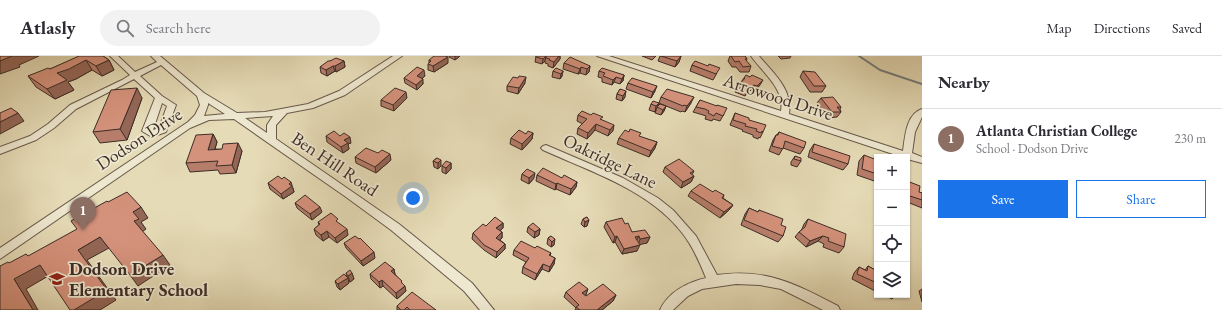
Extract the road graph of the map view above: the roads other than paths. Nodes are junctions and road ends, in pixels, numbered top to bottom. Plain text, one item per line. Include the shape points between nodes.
1 (114, 56) edge
2 (398, 56) edge
3 (601, 56) edge
4 (754, 56) edge
5 (158, 59) edge
6 (135, 75) junction
7 (201, 95) junction
8 (159, 98) dead end
9 (285, 112) junction
10 (922, 112) edge
11 (785, 116) junction
12 (237, 117) junction
13 (191, 124) junction
14 (272, 141) junction
15 (546, 148) dead end
16 (0, 151) edge
17 (901, 154) edge
18 (907, 154) edge
19 (910, 157) edge
20 (922, 160) edge
21 (0, 254) edge
22 (714, 282) junction
23 (488, 310) edge
24 (666, 310) edge
25 (834, 310) edge

1 - 6 street
2 - 9 street, Dodson Drive via 342,93 310,106
3 - 11 street, Arrowood Drive
4 - 11 street via 781,88 785,96
5 - 6 street
5 - 7 street, Ben Hill Road
6 - 8 street
6 - 16 street via 73,107 52,126 33,138
7 - 12 street, Ben Hill Road
7 - 13 street via 204,105 199,116
9 - 12 street, Dodson Drive
9 - 14 street via 275,118 271,128
10 - 18 street via 913,122
11 - 17 street, Arrowood Drive
12 - 13 street, Dodson Drive via 208,117
12 - 14 street, Ben Hill Road
13 - 21 street, Dodson Drive
14 - 23 street, Ben Hill Road via 395,228 468,287
15 - 22 street, Oakridge Lane via 632,187 658,204 676,219 690,236
19 - 20 street, Arrowood Drive
22 - 24 street via 692,287 675,299
22 - 25 street via 750,278 764,280 796,290

